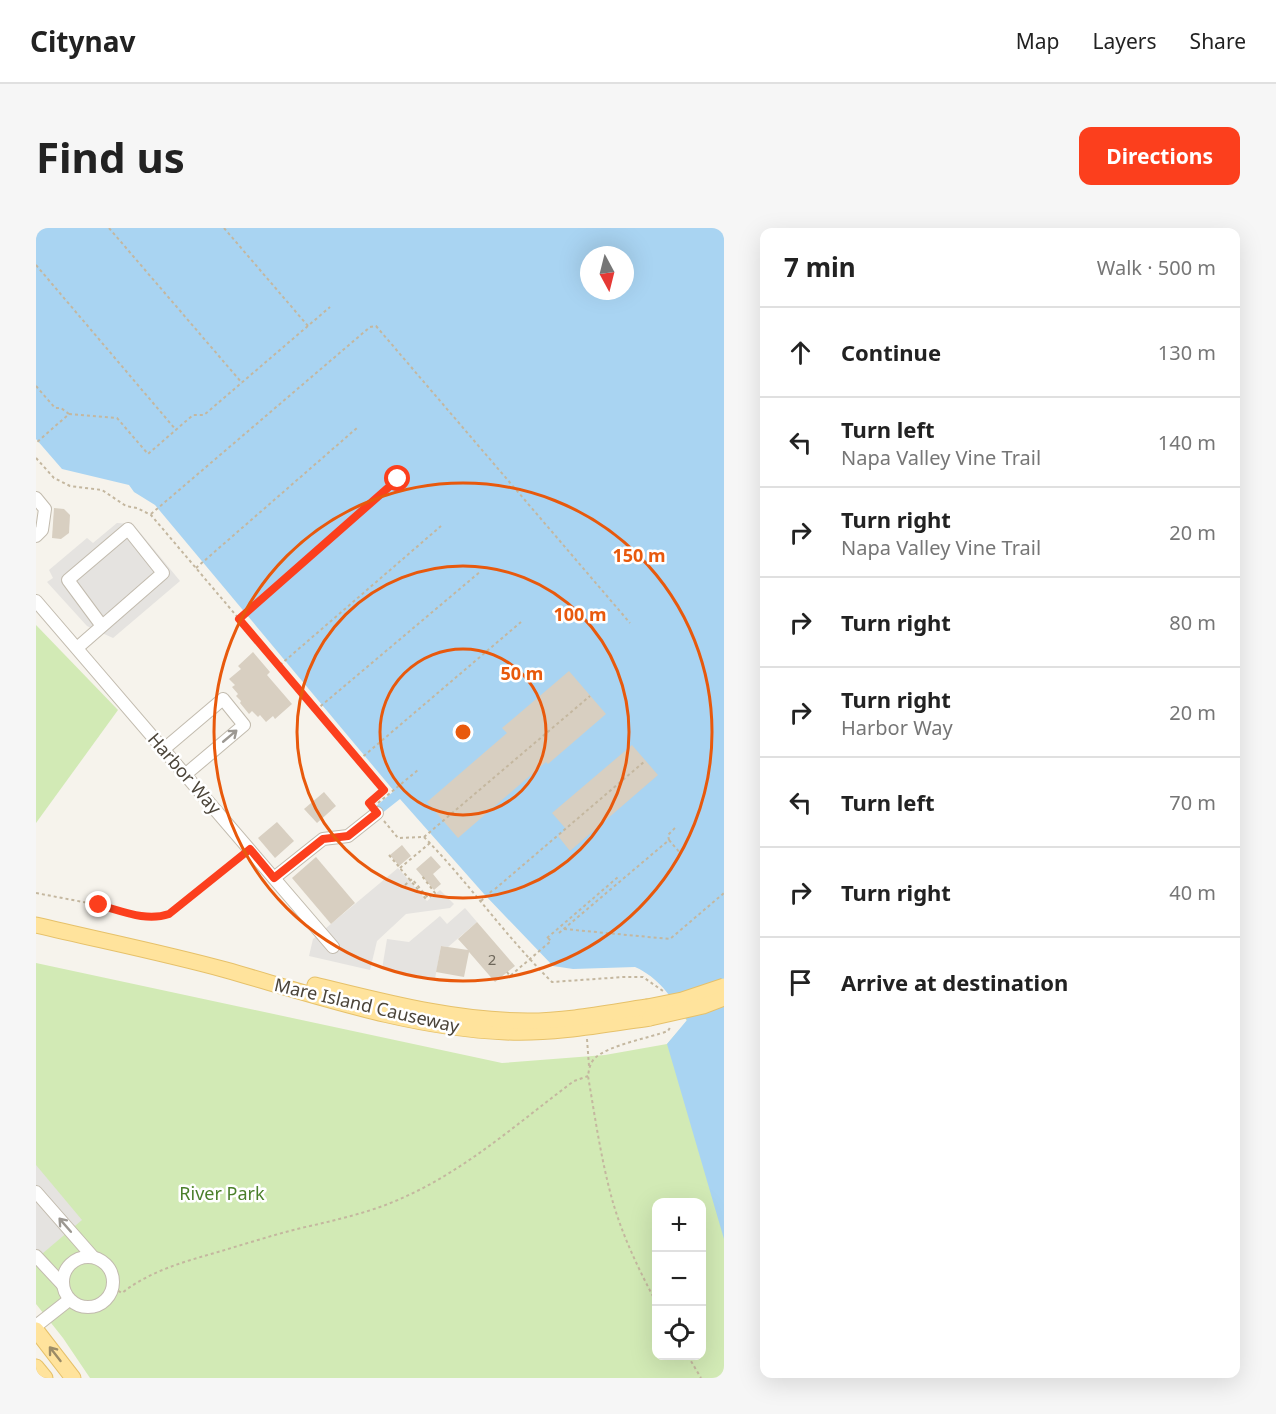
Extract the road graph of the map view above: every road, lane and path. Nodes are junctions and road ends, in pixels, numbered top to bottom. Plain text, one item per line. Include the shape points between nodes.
1 (110, 228) edge
2 (224, 228) edge
3 (36, 265) edge
4 (330, 307) dead end
5 (308, 326) junction
6 (242, 383) junction
7 (36, 387) edge
8 (69, 414) junction
9 (358, 427) dead end
10 (176, 430) junction
11 (36, 443) edge
12 (36, 459) edge
13 (398, 479) dead end
14 (36, 498) edge
15 (151, 515) junction
16 (441, 526) dead end
17 (36, 536) edge
18 (196, 568) junction
19 (481, 571) dead end
20 (36, 602) edge
21 (239, 619) junction
22 (521, 622) dead end
23 (630, 623) dead end
24 (102, 626) junction
25 (76, 648) junction
26 (279, 666) junction
27 (590, 696) dead end
28 (316, 710) junction
29 (164, 749) junction
30 (358, 760) junction
31 (645, 760) dead end
32 (418, 770) dead end
33 (186, 774) junction
34 (375, 810) junction
35 (677, 826) dead end
36 (424, 837) junction
37 (669, 840) junction
38 (430, 843) junction
39 (250, 849) junction
40 (681, 854) dead end
41 (389, 855) dead end
42 (400, 868) junction
43 (422, 876) dead end
44 (618, 877) dead end
45 (274, 878) junction
46 (411, 880) junction
47 (405, 885) dead end
48 (499, 885) junction
49 (495, 889) dead end
50 (36, 893) edge
51 (724, 893) edge
52 (426, 899) dead end
53 (482, 901) junction
54 (36, 925) edge
55 (564, 929) junction
56 (559, 933) dead end
57 (333, 947) dead end
58 (530, 960) junction
59 (223, 969) junction
60 (507, 972) dead end
61 (643, 977) dead end
62 (724, 986) edge
63 (724, 999) edge
64 (649, 1013) junction
65 (585, 1028) junction
66 (589, 1066) dead end
67 (36, 1192) edge
68 (36, 1256) edge
69 (93, 1257) junction
70 (62, 1284) junction
71 (113, 1288) junction
72 (652, 1292) edge
73 (69, 1300) junction
74 (36, 1328) edge
75 (690, 1360) edge
76 (36, 1366) edge
77 (45, 1378) edge
78 (73, 1378) edge
79 (701, 1378) edge

1 - 6 path
2 - 5 path
3 - 10 path
4 - 5 path
5 - 6 path
6 - 10 path via 204,415 193,415
7 - 8 path via 54,408
8 - 10 path via 117,418 148,454
8 - 11 path
9 - 18 path
12 - 15 path via 70,486 102,490 126,506
13 - 21 path
14 - 17 street via 45,509 42,530
15 - 18 path
15 - 23 path via 370,327 376,326
16 - 26 path
18 - 21 path
19 - 28 path
20 - 25 street, Harbor Way
21 - 26 path
22 - 30 path
24 - 24 street via 163,573 128,529 68,580
24 - 25 street
25 - 29 street, Harbor Way
26 - 28 path
27 - 36 path
28 - 30 path
29 - 33 street, Harbor Way
33 -> 29 street via 244,725 223,699
30 - 34 path via 384,790 369,803
31 - 48 path
32 - 34 path
33 - 39 street, Harbor Way
34 - 36 path via 398,838
34 - 45 street via 348,836 323,839
35 - 37 path via 668,835
36 - 38 path
37 - 40 path
37 - 55 path
38 - 42 path
38 - 53 path
39 - 45 street, Harbor Way
39 - 50 path via 169,914 158,918
41 - 42 path
42 - 46 path
43 - 46 path via 435,892 428,898
44 - 58 path via 547,937 551,941
45 - 57 street, Harbor Way
46 - 47 path
46 - 52 path
48 - 49 path
48 - 53 path
51 - 55 path via 670,939
53 - 58 path
54 - 59 main road, Mare Island Causeway
55 - 56 path
58 - 60 path via 510,976
58 - 61 path via 552,982
59 - 64 main road, Mare Island Causeway via 484,1020
59 - 65 main road, Mare Island Causeway via 345,1004 456,1028 528,1032
62 - 64 main road, Mare Island Causeway, bridge
63 - 64 main road, Mare Island Causeway, bridge via 703,1006
64 - 65 main road, Mare Island Causeway
65 - 66 path
69 -> 67 street
68 - 70 street
69 - 70 street via 71,1263
69 - 71 street via 109,1268
70 - 73 street
71 - 72 path via 122,1293 151,1274 180,1263 335,1221 408,1196 464,1165 574,1081 588,1076 612,1201
71 - 73 street via 108,1298 93,1307 78,1306
73 - 74 street
78 -> 74 main road
75 - 79 path
76 - 77 main road

